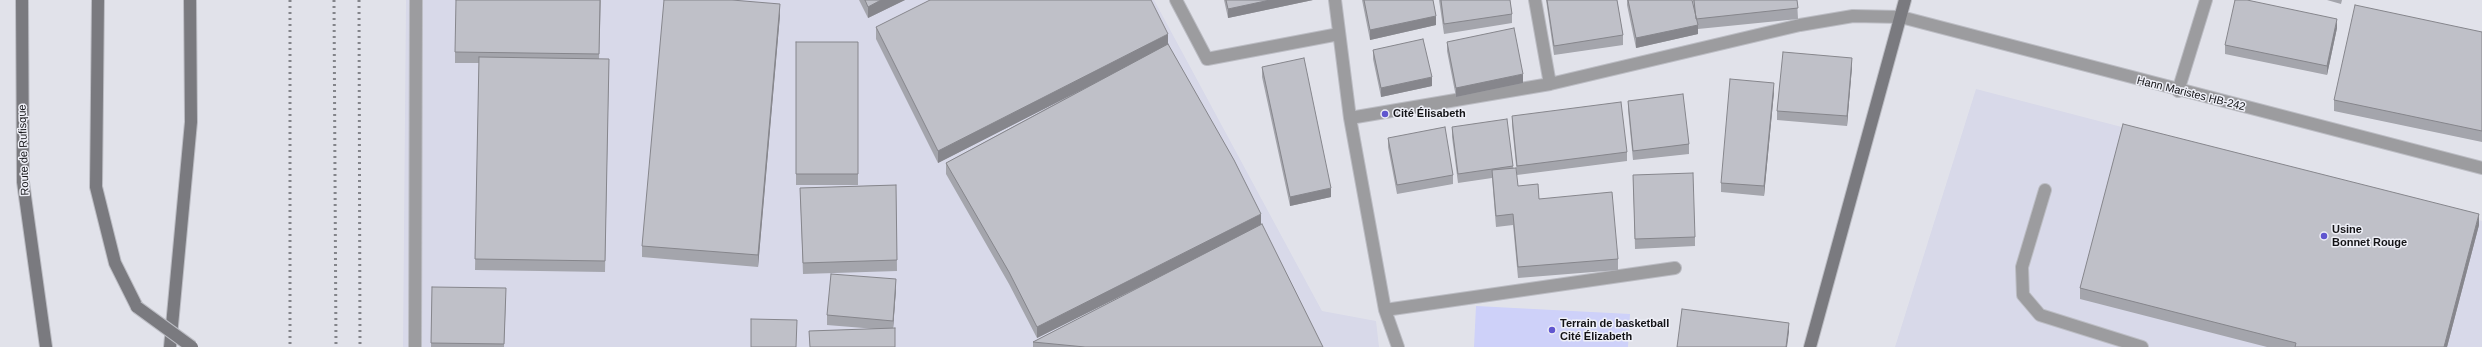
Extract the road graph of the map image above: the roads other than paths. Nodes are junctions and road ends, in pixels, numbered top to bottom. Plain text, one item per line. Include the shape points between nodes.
1 (22, 0) edge
2 (98, 0) edge
3 (190, 0) edge
4 (416, 0) edge
5 (1176, 0) edge
6 (1335, 0) edge
7 (1535, 0) edge
8 (1905, 0) edge
9 (2206, 0) edge
10 (1901, 17) junction
11 (1339, 34) junction
12 (1550, 84) junction
13 (2178, 90) junction
14 (1350, 118) junction
15 (2482, 168) edge
16 (2045, 190) dead end
17 (1675, 268) dead end
18 (1385, 310) junction
19 (2114, 343) edge
20 (46, 347) edge
21 (170, 347) edge
22 (192, 347) edge
23 (415, 347) edge
24 (1398, 347) edge
25 (1810, 347) edge
26 (2142, 347) edge

1 - 20 main road, Route de Rufisque via 23,182
2 - 22 main road, bridge via 96,187 116,262 137,307
3 - 21 main road via 191,122
4 - 23 street
5 - 11 street via 1208,59
6 - 11 street
7 - 12 street
8 - 10 main road
9 - 13 street
10 - 12 street, Hann Maristes HB-242 via 1853,16 1800,25
10 - 13 street, Hann Maristes HB-242
10 - 25 main road
11 - 14 street
12 - 14 street, Hann Maristes HB-242
13 - 15 street, Hann Maristes HB-242
14 - 18 street
16 - 19 street via 2022,267 2023,295 2040,315
17 - 18 street
18 - 24 street
19 - 26 street

